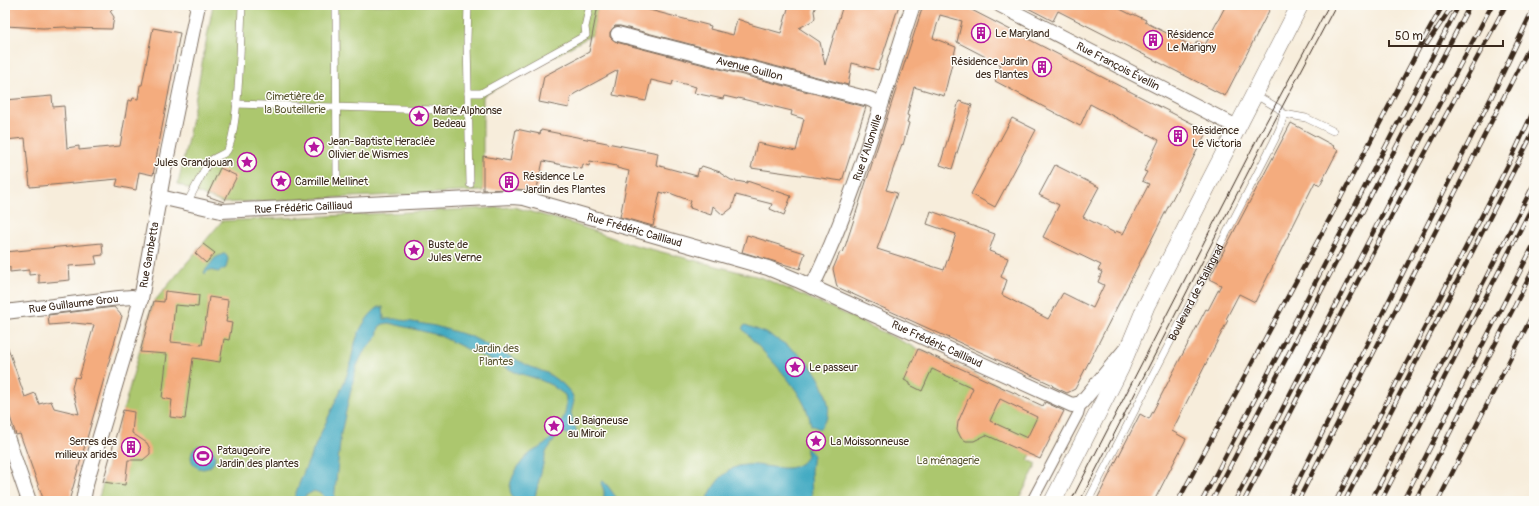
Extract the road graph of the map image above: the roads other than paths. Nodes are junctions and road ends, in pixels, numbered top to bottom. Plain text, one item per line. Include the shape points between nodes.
1 (198, 5) edge
2 (242, 5) edge
3 (336, 5) edge
4 (468, 5) edge
5 (590, 5) edge
6 (913, 5) edge
7 (1000, 5) edge
8 (1300, 5) edge
9 (618, 34) dead end
10 (468, 93) junction
11 (1254, 94) junction
12 (236, 104) junction
13 (881, 104) junction
14 (336, 107) junction
15 (468, 111) junction
16 (1284, 114) junction
17 (1237, 127) junction
18 (1333, 131) dead end
19 (336, 183) dead end
20 (470, 184) dead end
21 (160, 197) junction
22 (187, 203) junction
23 (812, 287) junction
24 (141, 299) junction
25 (5, 312) edge
26 (1130, 345) junction
27 (1081, 403) junction
28 (5, 431) edge
29 (29, 501) edge
30 (83, 501) edge
31 (1032, 501) edge
32 (1053, 501) edge
33 (1088, 501) edge

1 - 21 street, Rue Gambetta
2 - 12 lane
3 - 14 lane
4 - 10 lane
5 - 10 lane via 585,27 586,35 481,93
6 - 13 street, Rue d'Allonville
7 - 17 street, Rue François Évellin
8 - 11 street
9 - 13 street, Avenue Guillon
10 - 15 lane
11 - 16 lane
11 - 17 street
12 - 14 lane
12 - 22 lane via 231,143 226,152 208,163
13 - 23 street, Rue d'Allonville via 855,183
14 - 15 lane
14 - 19 lane
15 - 20 lane
16 - 18 lane via 1306,118
16 - 33 lane, Boulevard de Stalingrad via 1274,141
17 - 26 street via 1146,306
21 - 22 street, Rue Frédéric Cailliaud
21 - 24 street, Rue Gambetta
22 - 23 street, Rue Frédéric Cailliaud via 221,211 518,197 768,268
23 - 27 street, Rue Frédéric Cailliaud via 1072,406
24 - 25 street, Rue Guillaume Grou via 119,298
24 - 30 street, Rue Gambetta
26 - 27 street
26 - 32 street
27 - 31 street via 1075,420
28 - 29 street

